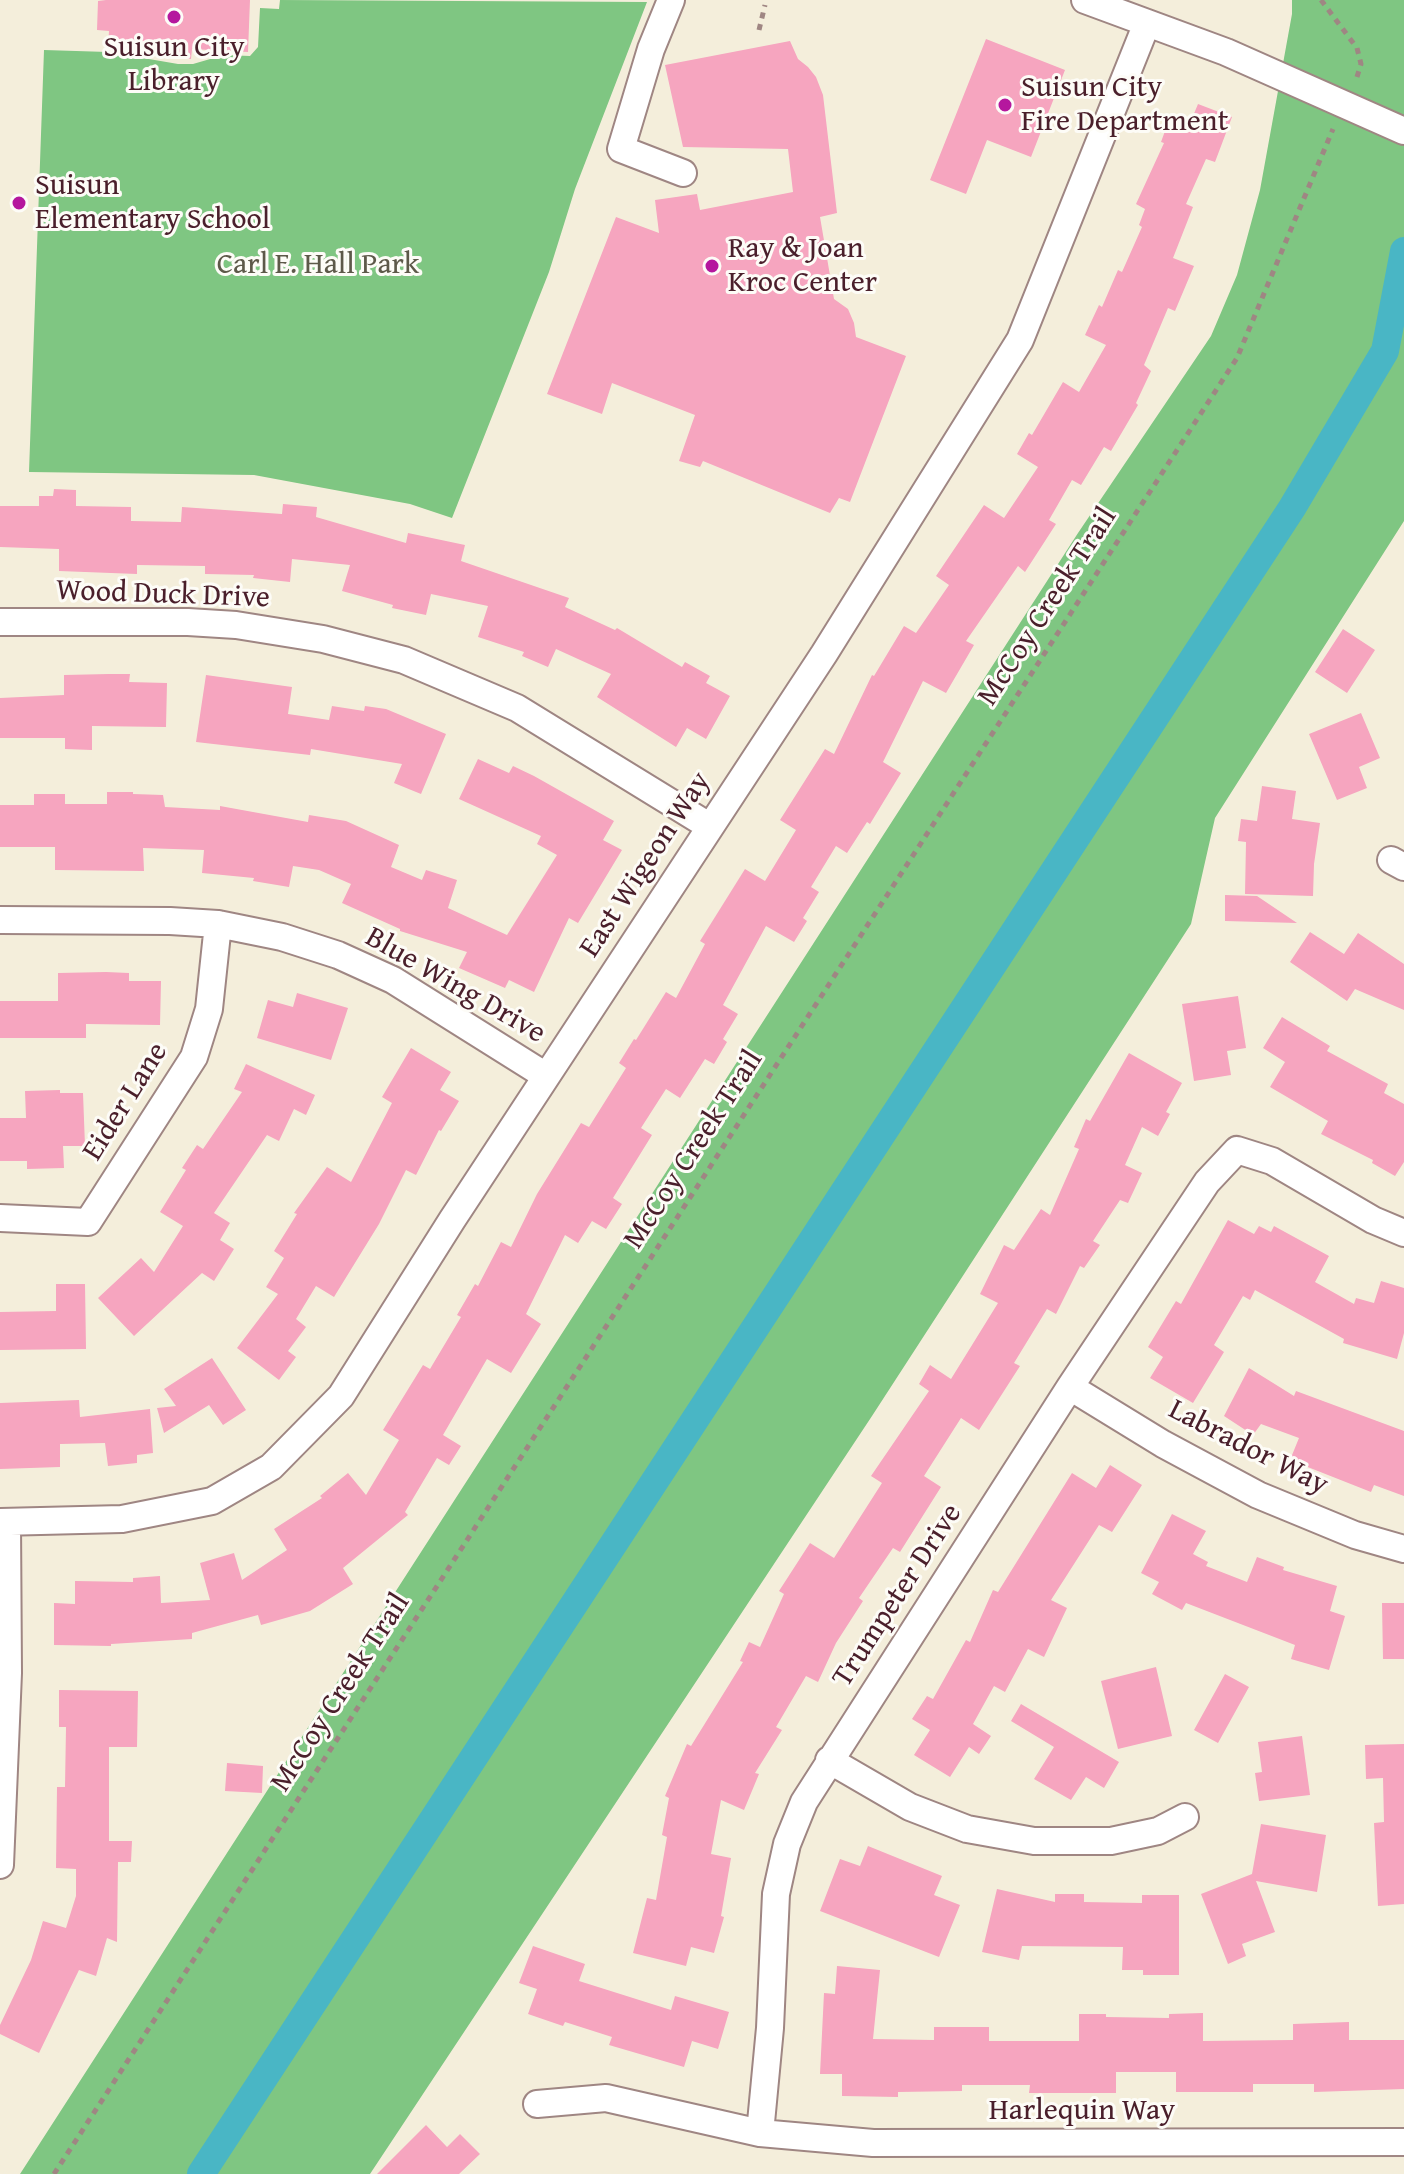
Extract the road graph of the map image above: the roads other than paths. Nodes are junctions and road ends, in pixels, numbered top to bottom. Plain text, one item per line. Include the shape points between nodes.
1 (671, 0) edge
2 (1085, 0) edge
3 (1147, 23) junction
4 (1404, 131) edge
5 (683, 173) dead end
6 (0, 622) edge
7 (709, 826) junction
8 (0, 920) edge
9 (218, 924) junction
10 (546, 1076) junction
11 (0, 1218) edge
12 (1404, 1233) edge
13 (1070, 1387) junction
14 (3, 1522) edge
15 (1404, 1549) edge
16 (829, 1760) junction
17 (1185, 1817) dead end
18 (0, 1865) edge
19 (537, 2104) dead end
20 (760, 2133) junction
21 (1404, 2142) edge

1 - 5 street via 621,149
2 - 3 street
3 - 4 street
3 - 7 street, East Wigeon Way via 1020,340 824,654
6 - 7 street, Wood Duck Drive via 236,625 323,639 404,660 517,708
7 - 10 street, East Wigeon Way
8 - 9 street, Blue Wing Drive
9 - 10 street, Blue Wing Drive via 282,937 393,980
9 - 11 street, Eider Lane via 209,1009 194,1057 88,1222
10 - 14 street, East Wigeon Way via 341,1396 271,1467 212,1501 122,1519
12 - 13 street, Trumpeter Drive via 1272,1161 1237,1150 1207,1182
13 - 15 street, Labrador Way via 1258,1495
13 - 16 street, Trumpeter Drive
14 - 18 street via 8,1673
16 - 17 street via 910,1807 967,1829 1034,1841 1111,1841 1158,1831
16 - 20 street, Trumpeter Drive via 787,1844 776,1894
19 - 20 street, Harlequin Way via 606,2098
20 - 21 street, Harlequin Way via 873,2143

